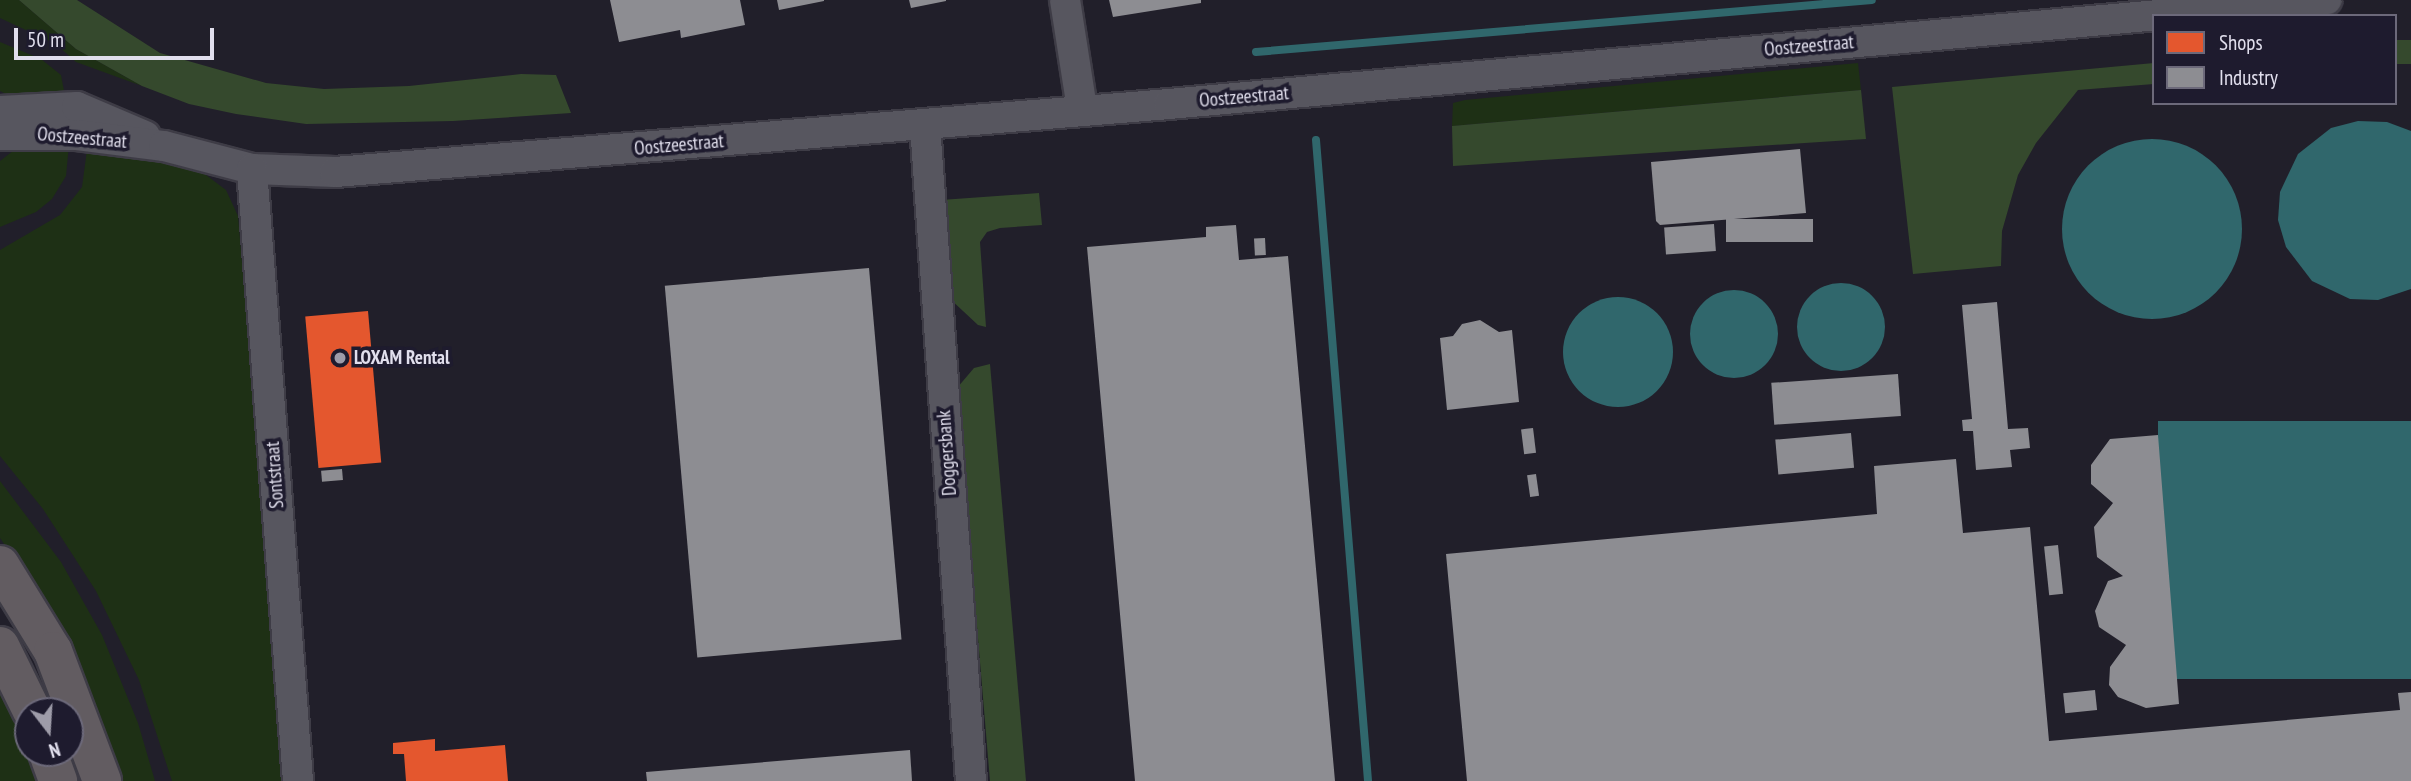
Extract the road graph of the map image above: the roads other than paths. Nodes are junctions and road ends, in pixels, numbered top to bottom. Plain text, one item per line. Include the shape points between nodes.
1 (1065, 0) edge
2 (2326, 0) edge
3 (2166, 14) edge
4 (2152, 15) edge
5 (1082, 109) junction
6 (0, 111) edge
7 (925, 125) junction
8 (0, 135) edge
9 (164, 146) junction
10 (253, 169) junction
11 (0, 565) edge
12 (0, 646) edge
13 (25, 697) edge
14 (102, 781) edge
15 (298, 781) edge
16 (971, 781) edge

1 - 5 street
2 - 3 street, Oostzeestraat
4 - 5 street, Oostzeestraat
5 - 7 street, Oostzeestraat
6 - 9 street, Oostzeestraat via 77,107 109,117
7 - 10 street, Oostzeestraat via 335,172
7 - 16 street, Doggersbank
8 - 9 street, Oostzeestraat via 53,133
9 - 10 street, Oostzeestraat
10 - 15 street, Sontstraat
11 - 14 main road via 53,651
12 - 13 main road

